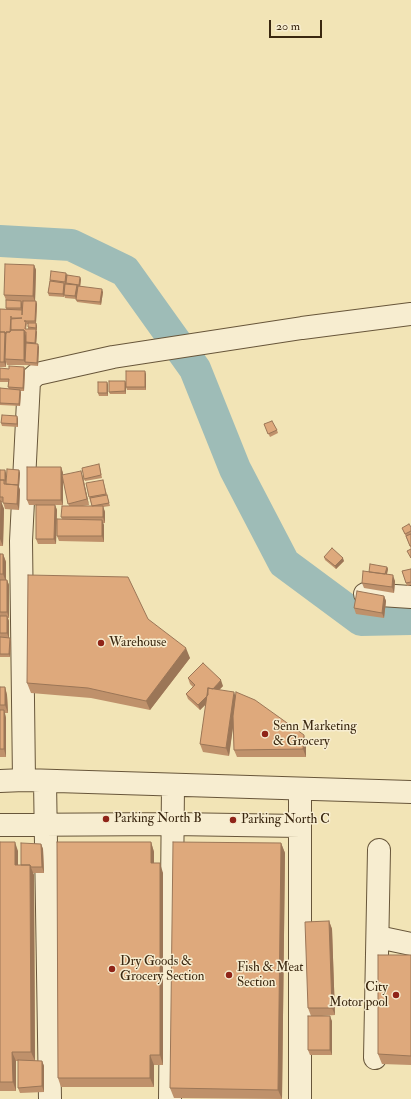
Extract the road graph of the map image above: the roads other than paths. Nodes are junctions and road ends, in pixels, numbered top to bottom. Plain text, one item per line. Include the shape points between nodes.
1 (411, 314) edge
2 (365, 594) edge
3 (411, 597) edge
4 (0, 781) edge
5 (34, 781) junction
6 (174, 786) junction
7 (300, 789) junction
8 (411, 792) edge
9 (0, 824) edge
10 (45, 824) junction
11 (173, 824) junction
12 (300, 826) junction
13 (380, 850) dead end
14 (378, 937) junction
15 (411, 944) edge
16 (375, 1058) dead end
17 (50, 1099) edge
18 (170, 1099) edge
19 (300, 1099) edge

1 - 5 street via 113,357 37,374 29,381 21,541
2 - 3 street
4 - 5 street
5 - 6 street
5 - 10 street
6 - 7 street
6 - 11 street
7 - 8 street
7 - 12 street
9 - 10 street
10 - 11 street
10 - 17 street
11 - 12 street
11 - 18 street
12 - 19 street
13 - 14 street
14 - 15 street
14 - 16 street

